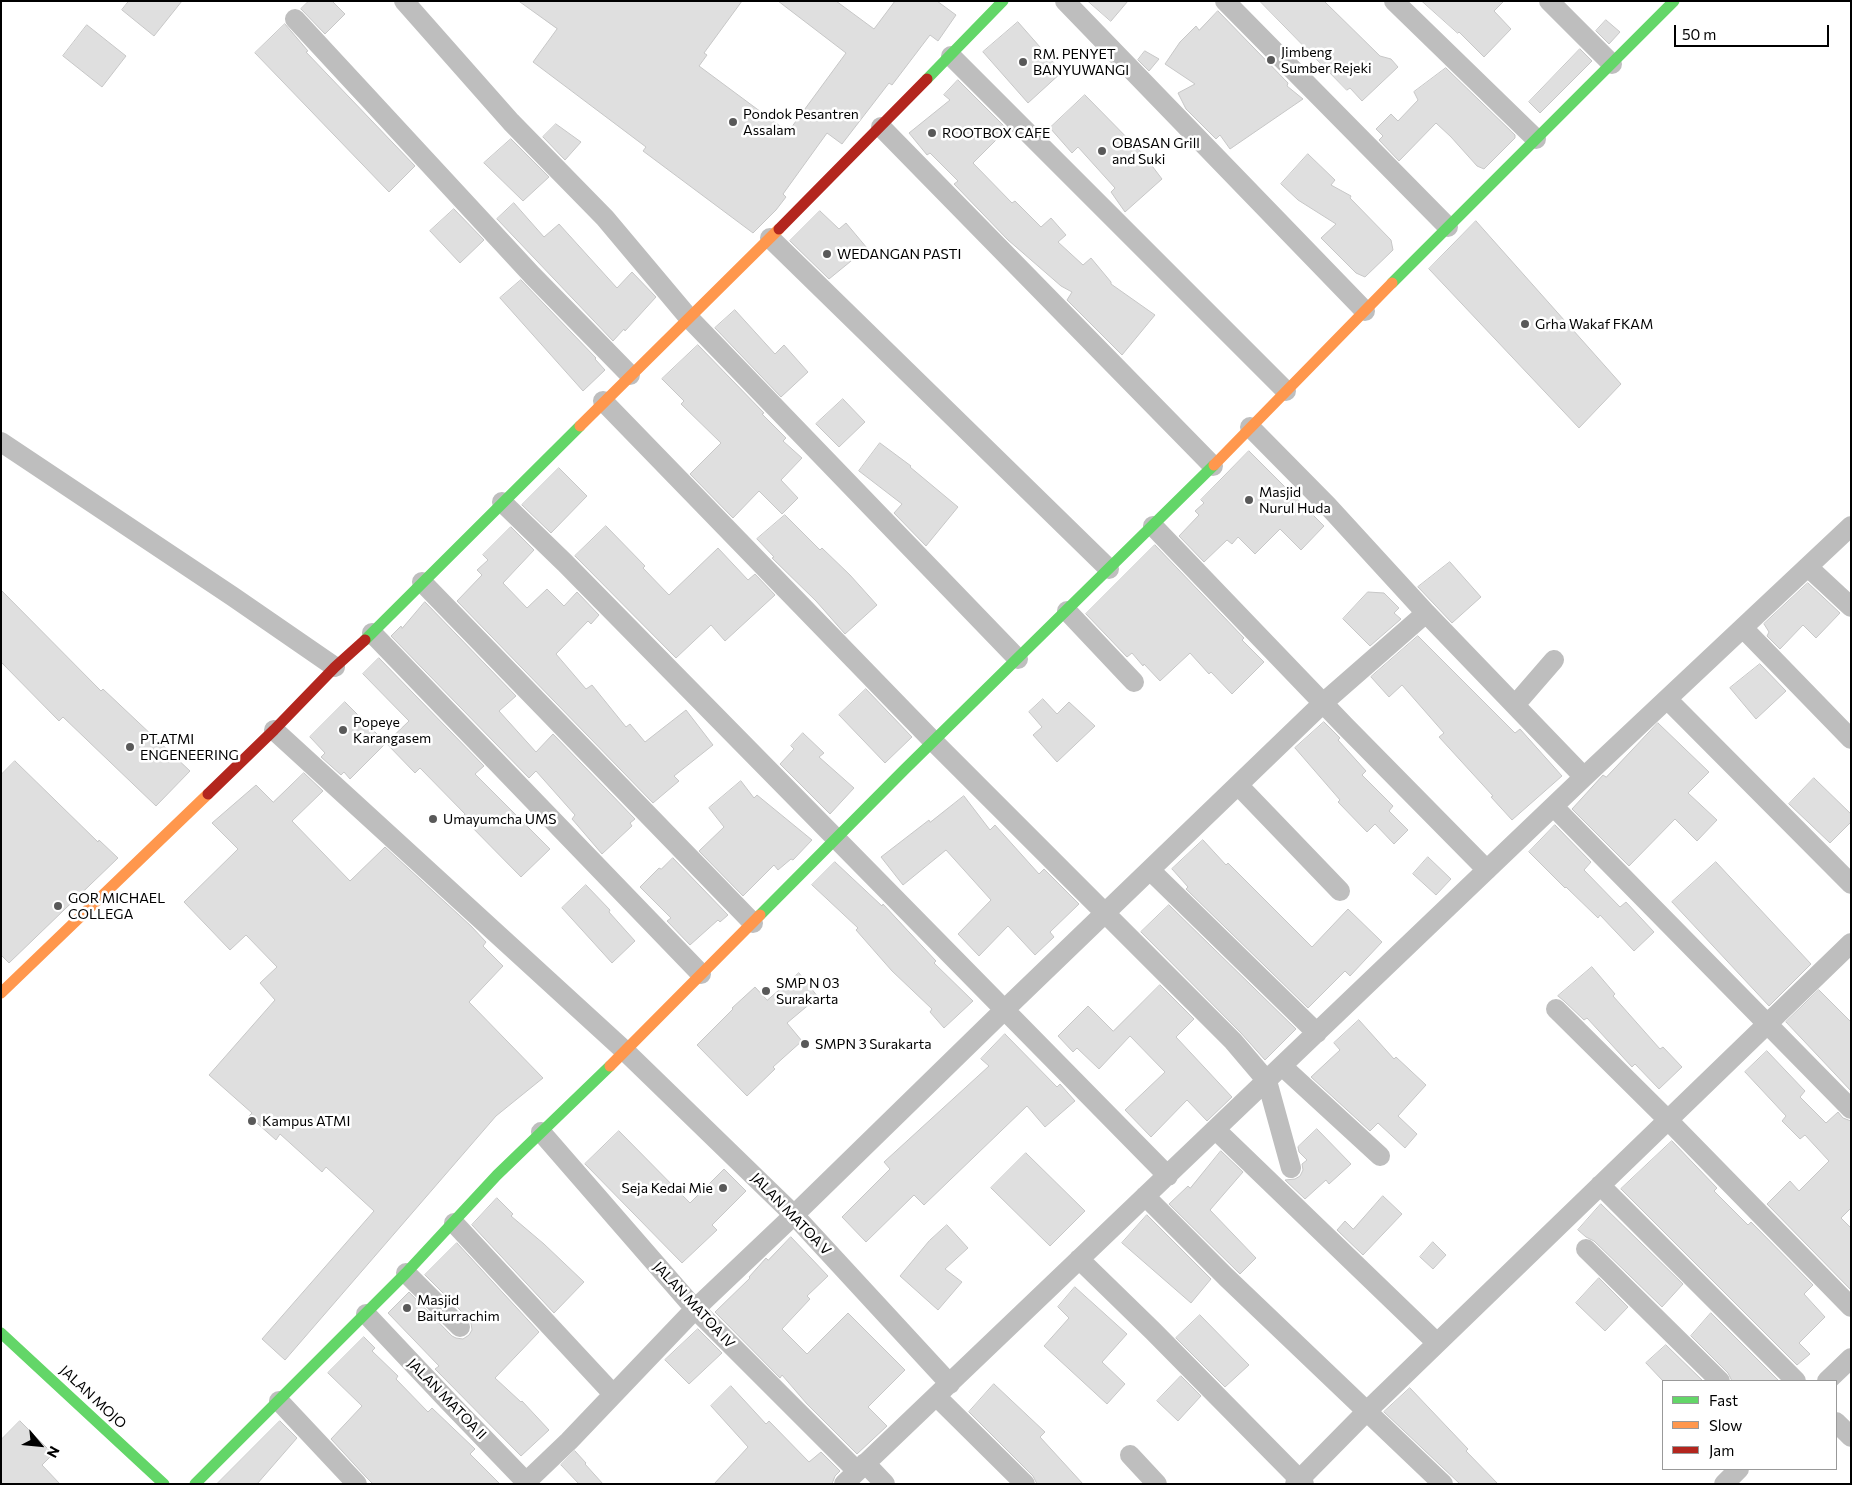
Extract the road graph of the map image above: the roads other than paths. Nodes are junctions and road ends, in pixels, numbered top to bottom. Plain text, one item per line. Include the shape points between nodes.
1 (404, 1) edge
2 (1003, 1) edge
3 (1065, 1) edge
4 (1224, 1) edge
5 (1394, 1) edge
6 (1549, 1) edge
7 (1674, 1) edge
8 (295, 19) dead end
9 (951, 56) junction
10 (1612, 64) junction
11 (881, 127) junction
12 (1536, 139) junction
13 (1448, 227) junction
14 (770, 238) junction
15 (1365, 311) junction
16 (689, 318) junction
17 (630, 375) junction
18 (1286, 392) junction
19 (603, 401) junction
20 (1250, 427) junction
21 (1, 442) edge
22 (1213, 466) junction
23 (502, 502) junction
24 (1152, 526) junction
25 (1851, 526) edge
26 (1808, 567) junction
27 (1109, 570) junction
28 (422, 582) junction
29 (1851, 608) edge
30 (1067, 611) junction
31 (1426, 612) junction
32 (1743, 628) junction
33 (372, 633) junction
34 (1018, 659) junction
35 (1554, 660) dead end
36 (335, 667) junction
37 (1134, 682) dead end
38 (1667, 699) junction
39 (1323, 703) junction
40 (1515, 705) junction
41 (274, 730) junction
42 (1851, 739) edge
43 (934, 742) junction
44 (1584, 777) junction
45 (1238, 785) junction
46 (1554, 807) junction
47 (836, 840) junction
48 (1150, 870) junction
49 (1487, 870) junction
50 (1851, 884) edge
51 (1340, 890) dead end
52 (1104, 914) junction
53 (753, 923) junction
54 (1851, 943) edge
55 (701, 974) junction
56 (5, 982) edge
57 (1556, 1009) dead end
58 (1004, 1010) junction
59 (1768, 1024) junction
60 (1317, 1033) junction
61 (625, 1051) junction
62 (1282, 1066) junction
63 (1267, 1081) junction
64 (1851, 1109) edge
65 (1668, 1120) junction
66 (1216, 1130) junction
67 (541, 1132) junction
68 (1380, 1156) dead end
69 (1291, 1168) dead end
70 (1168, 1176) junction
71 (1600, 1186) junction
72 (1146, 1196) junction
73 (794, 1215) junction
74 (454, 1223) junction
75 (1586, 1250) dead end
76 (1079, 1259) junction
77 (406, 1273) junction
78 (1851, 1307) edge
79 (695, 1309) junction
80 (366, 1314) junction
81 (460, 1327) dead end
82 (1, 1333) edge
83 (1437, 1343) junction
84 (1851, 1358) edge
85 (1719, 1380) edge
86 (1795, 1380) edge
87 (1828, 1380) edge
88 (944, 1390) junction
89 (613, 1394) junction
90 (279, 1401) junction
91 (1367, 1411) junction
92 (1837, 1423) edge
93 (1851, 1437) edge
94 (1130, 1455) dead end
95 (1738, 1470) edge
96 (855, 1473) edge
97 (1299, 1482) edge
98 (526, 1483) edge
99 (164, 1484) edge
100 (195, 1484) edge
101 (357, 1484) edge
102 (885, 1484) edge
103 (1025, 1484) edge
104 (1158, 1484) edge
105 (1443, 1484) edge
106 (1724, 1484) edge

1 - 16 street via 511,122 605,218
2 - 9 street
3 - 15 street
4 - 13 street
5 - 12 street
6 - 10 street
7 - 10 street
8 - 17 street via 532,275
9 - 11 street
9 - 18 street
10 - 12 street
11 - 14 street
11 - 22 street
12 - 13 street
13 - 15 street
14 - 16 street
14 - 27 street
15 - 18 street
16 - 17 street
16 - 34 street
17 - 19 street
18 - 20 street
19 - 23 street
19 - 43 street
20 - 22 street
20 - 31 street
21 - 36 street
22 - 24 street
23 - 28 street
23 - 47 street
24 - 27 street
24 - 39 street
25 - 26 street
26 - 29 street
26 - 32 street
27 - 30 street
28 - 33 street
28 - 53 street
30 - 34 street
30 - 37 street
31 - 39 street
31 - 40 street
32 - 38 street
32 - 42 street
33 - 36 street
33 - 55 street
34 - 43 street
35 - 40 street
36 - 41 street
38 - 44 street
38 - 50 street
39 - 45 street
39 - 49 street
40 - 44 street
41 - 56 street
41 - 61 street, JALAN MATOA V
43 - 47 street
43 - 52 street
44 - 46 street
45 - 48 street
45 - 51 street
46 - 49 street
46 - 59 street
47 - 53 street
47 - 58 street
48 - 52 street
48 - 60 street
49 - 60 street
52 - 58 street
52 - 63 street via 1233,1041
53 - 55 street
54 - 59 street
55 - 61 street
57 - 65 street
58 - 70 street
58 - 73 street
59 - 64 street
59 - 65 street
60 - 62 street
61 - 67 street
61 - 73 street, JALAN MATOA V
62 - 63 street
62 - 68 street
63 - 66 street
63 - 69 street
65 - 71 street
65 - 78 street
66 - 70 street
66 - 83 street
67 - 74 street
67 - 79 street, JALAN MATOA IV
70 - 72 street
71 - 83 street
71 - 86 street
72 - 76 street
72 - 91 street
73 - 79 street
73 - 88 street, JALAN MATOA V
74 - 77 street
74 - 89 street
75 - 85 street
76 - 88 street
76 - 97 street
77 - 80 street
77 - 81 street
79 - 89 street
79 - 96 street, JALAN MATOA IV
80 - 90 street
80 - 98 street, JALAN MATOA II
82 - 99 street, JALAN MOJO
83 - 91 street
84 - 87 street
88 - 96 street
88 - 103 street, JALAN MATOA V
89 - 98 street
90 - 100 street
90 - 101 street
91 - 97 street
91 - 105 street
92 - 93 street
94 - 104 street
95 - 106 street
96 - 102 street, JALAN MATOA IV

